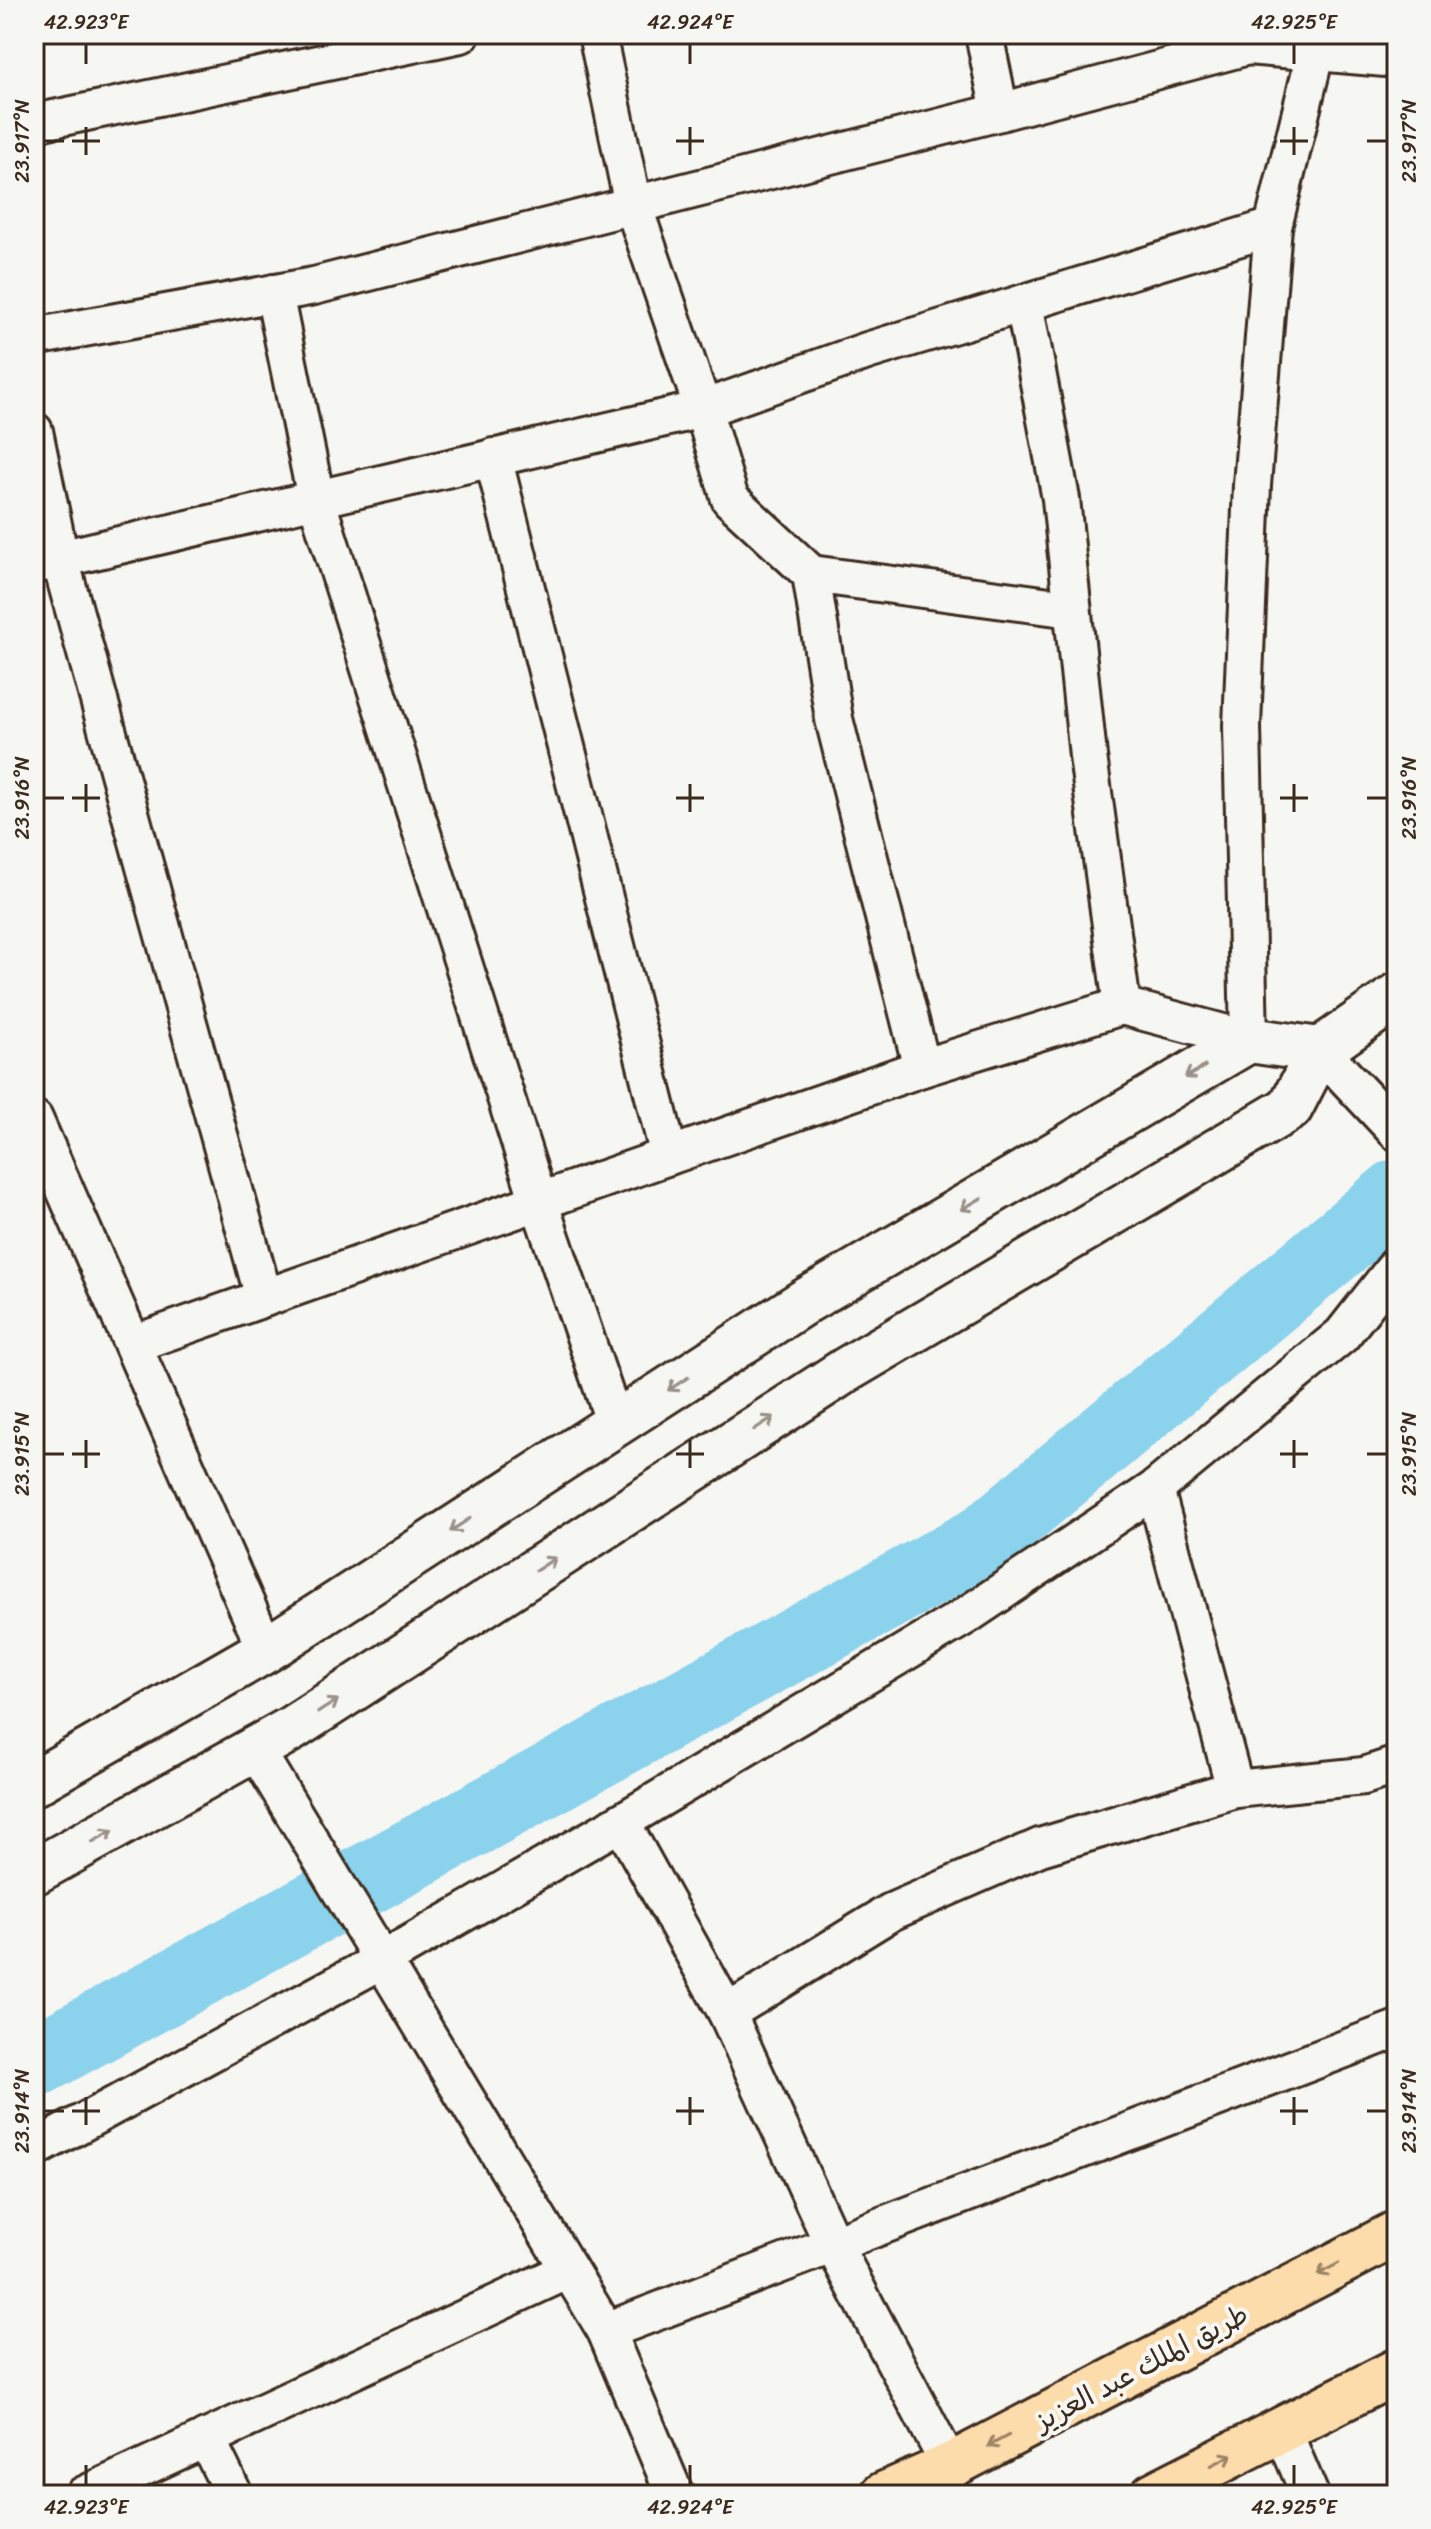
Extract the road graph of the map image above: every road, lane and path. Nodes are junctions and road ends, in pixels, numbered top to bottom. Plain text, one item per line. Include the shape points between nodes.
1 (461, 34) edge
2 (597, 34) edge
3 (984, 34) edge
4 (1316, 42) edge
5 (1192, 47) edge
6 (1397, 59) edge
7 (1000, 112) junction
8 (34, 123) edge
9 (633, 205) junction
10 (1273, 227) junction
11 (274, 293) junction
12 (1024, 303) junction
13 (34, 337) edge
14 (703, 409) junction
15 (34, 431) edge
16 (493, 457) junction
17 (316, 499) junction
18 (47, 562) edge
19 (811, 574) junction
20 (1072, 609) junction
21 (1397, 996) edge
22 (1122, 1006) junction
23 (1249, 1040) junction
24 (1320, 1050) junction
25 (922, 1068) junction
26 (34, 1119) edge
27 (1397, 1132) edge
28 (669, 1156) junction
29 (539, 1202) junction
30 (1397, 1265) edge
31 (264, 1298) junction
32 (133, 1344) junction
33 (615, 1424) junction
34 (1155, 1489) junction
35 (266, 1650) junction
36 (255, 1749) junction
37 (1397, 1765) edge
38 (34, 1783) edge
39 (1235, 1789) junction
40 (621, 1822) junction
41 (34, 1872) edge
42 (382, 1960) junction
43 (727, 2013) junction
44 (1397, 2029) edge
45 (34, 2149) edge
46 (1397, 2233) edge
47 (833, 2244) junction
48 (569, 2270) junction
49 (606, 2331) junction
50 (1397, 2371) edge
51 (1282, 2429) junction
52 (206, 2438) junction
53 (950, 2466) junction
54 (84, 2495) edge
55 (234, 2495) edge
56 (675, 2495) edge
57 (883, 2495) edge
58 (1153, 2495) edge
59 (1310, 2495) edge

1 - 8 street
2 - 9 street
3 - 7 street
4 - 5 street
4 - 6 street
4 - 10 street
5 - 7 street
7 - 9 street
9 - 11 street
9 - 14 street
10 - 12 street
10 - 23 street via 1252,485 1242,726
11 - 13 street
11 - 17 street
12 - 14 street
12 - 20 street via 1061,499
14 - 16 street
14 - 19 street via 730,499
15 - 18 street
16 - 17 street
16 - 28 street
17 - 18 street
17 - 29 street
18 - 31 street
19 - 20 street
19 - 25 street via 834,719
20 - 22 street
21 - 24 street
22 - 23 street
22 - 25 street
23 - 24 street
23 -> 33 street via 804,1302
24 - 27 street
36 -> 24 street via 846,1370 1290,1108
25 - 28 street
26 - 32 street
28 - 29 street
29 - 31 street
29 - 33 street
30 - 34 street via 1342,1335
31 - 32 street
32 - 35 street
33 -> 35 street
34 - 39 street
34 - 40 street via 967,1615
35 - 38 street
41 -> 36 street
36 - 42 street
37 - 39 street via 1364,1776
39 - 43 street via 1040,1847 891,1912
40 - 42 street
40 - 43 street
42 - 45 street
42 - 48 street
43 - 47 street
44 - 47 street
46 -> 53 highway, طريق الملك عبد العزيز
47 - 49 street
47 - 53 street
48 - 49 street
48 - 52 street
49 - 56 street
50 - 51 highway
58 -> 51 highway
51 - 59 street
52 - 54 street
52 - 55 street
53 - 57 highway, طريق الملك عبد العزيز

